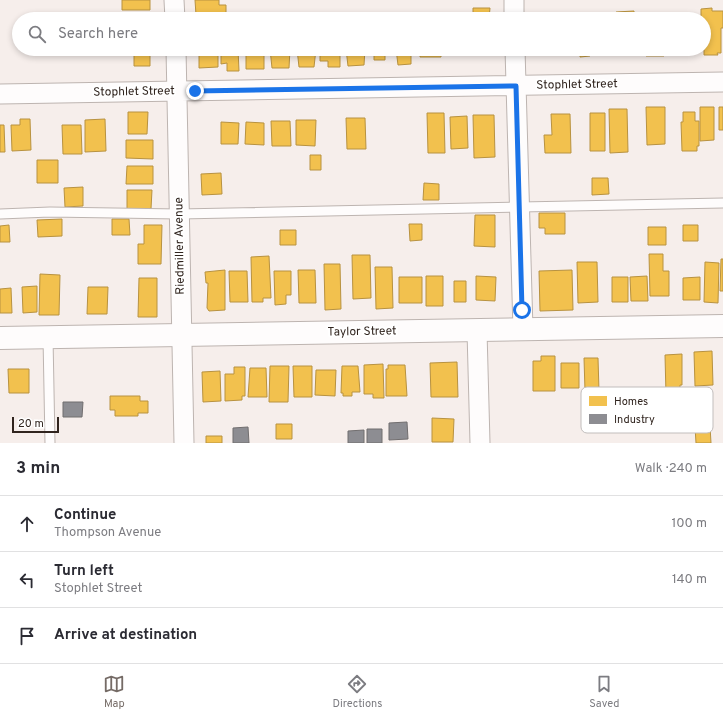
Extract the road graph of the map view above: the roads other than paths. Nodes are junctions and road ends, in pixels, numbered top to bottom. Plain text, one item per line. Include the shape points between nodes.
1 (174, 0) edge
2 (514, 0) edge
3 (175, 12) edge
4 (514, 12) edge
5 (176, 56) edge
6 (515, 56) edge
7 (723, 82) edge
8 (516, 86) junction
9 (177, 91) junction
10 (0, 94) edge
11 (723, 203) edge
12 (519, 207) junction
13 (0, 214) edge
14 (179, 214) junction
15 (723, 326) edge
16 (477, 330) junction
17 (522, 330) junction
18 (182, 334) junction
19 (48, 337) junction
20 (0, 338) edge
21 (50, 443) edge
22 (184, 443) edge
23 (480, 443) edge

1 - 3 street
2 - 4 street
5 - 9 street, Riedmiller Avenue
6 - 8 street
7 - 8 street, Stophlet Street
8 - 9 street, Stophlet Street
8 - 12 street
9 - 10 street, Stophlet Street
9 - 14 street, Riedmiller Avenue
11 - 12 lane
12 - 14 lane
12 - 17 street
13 - 14 lane
14 - 18 street, Riedmiller Avenue
15 - 17 main road, Taylor Street
16 - 17 main road, Taylor Street
16 - 18 main road, Taylor Street
16 - 23 street
18 - 19 main road, Taylor Street
18 - 22 street, Riedmiller Avenue
19 - 20 main road, Taylor Street
19 - 21 lane

